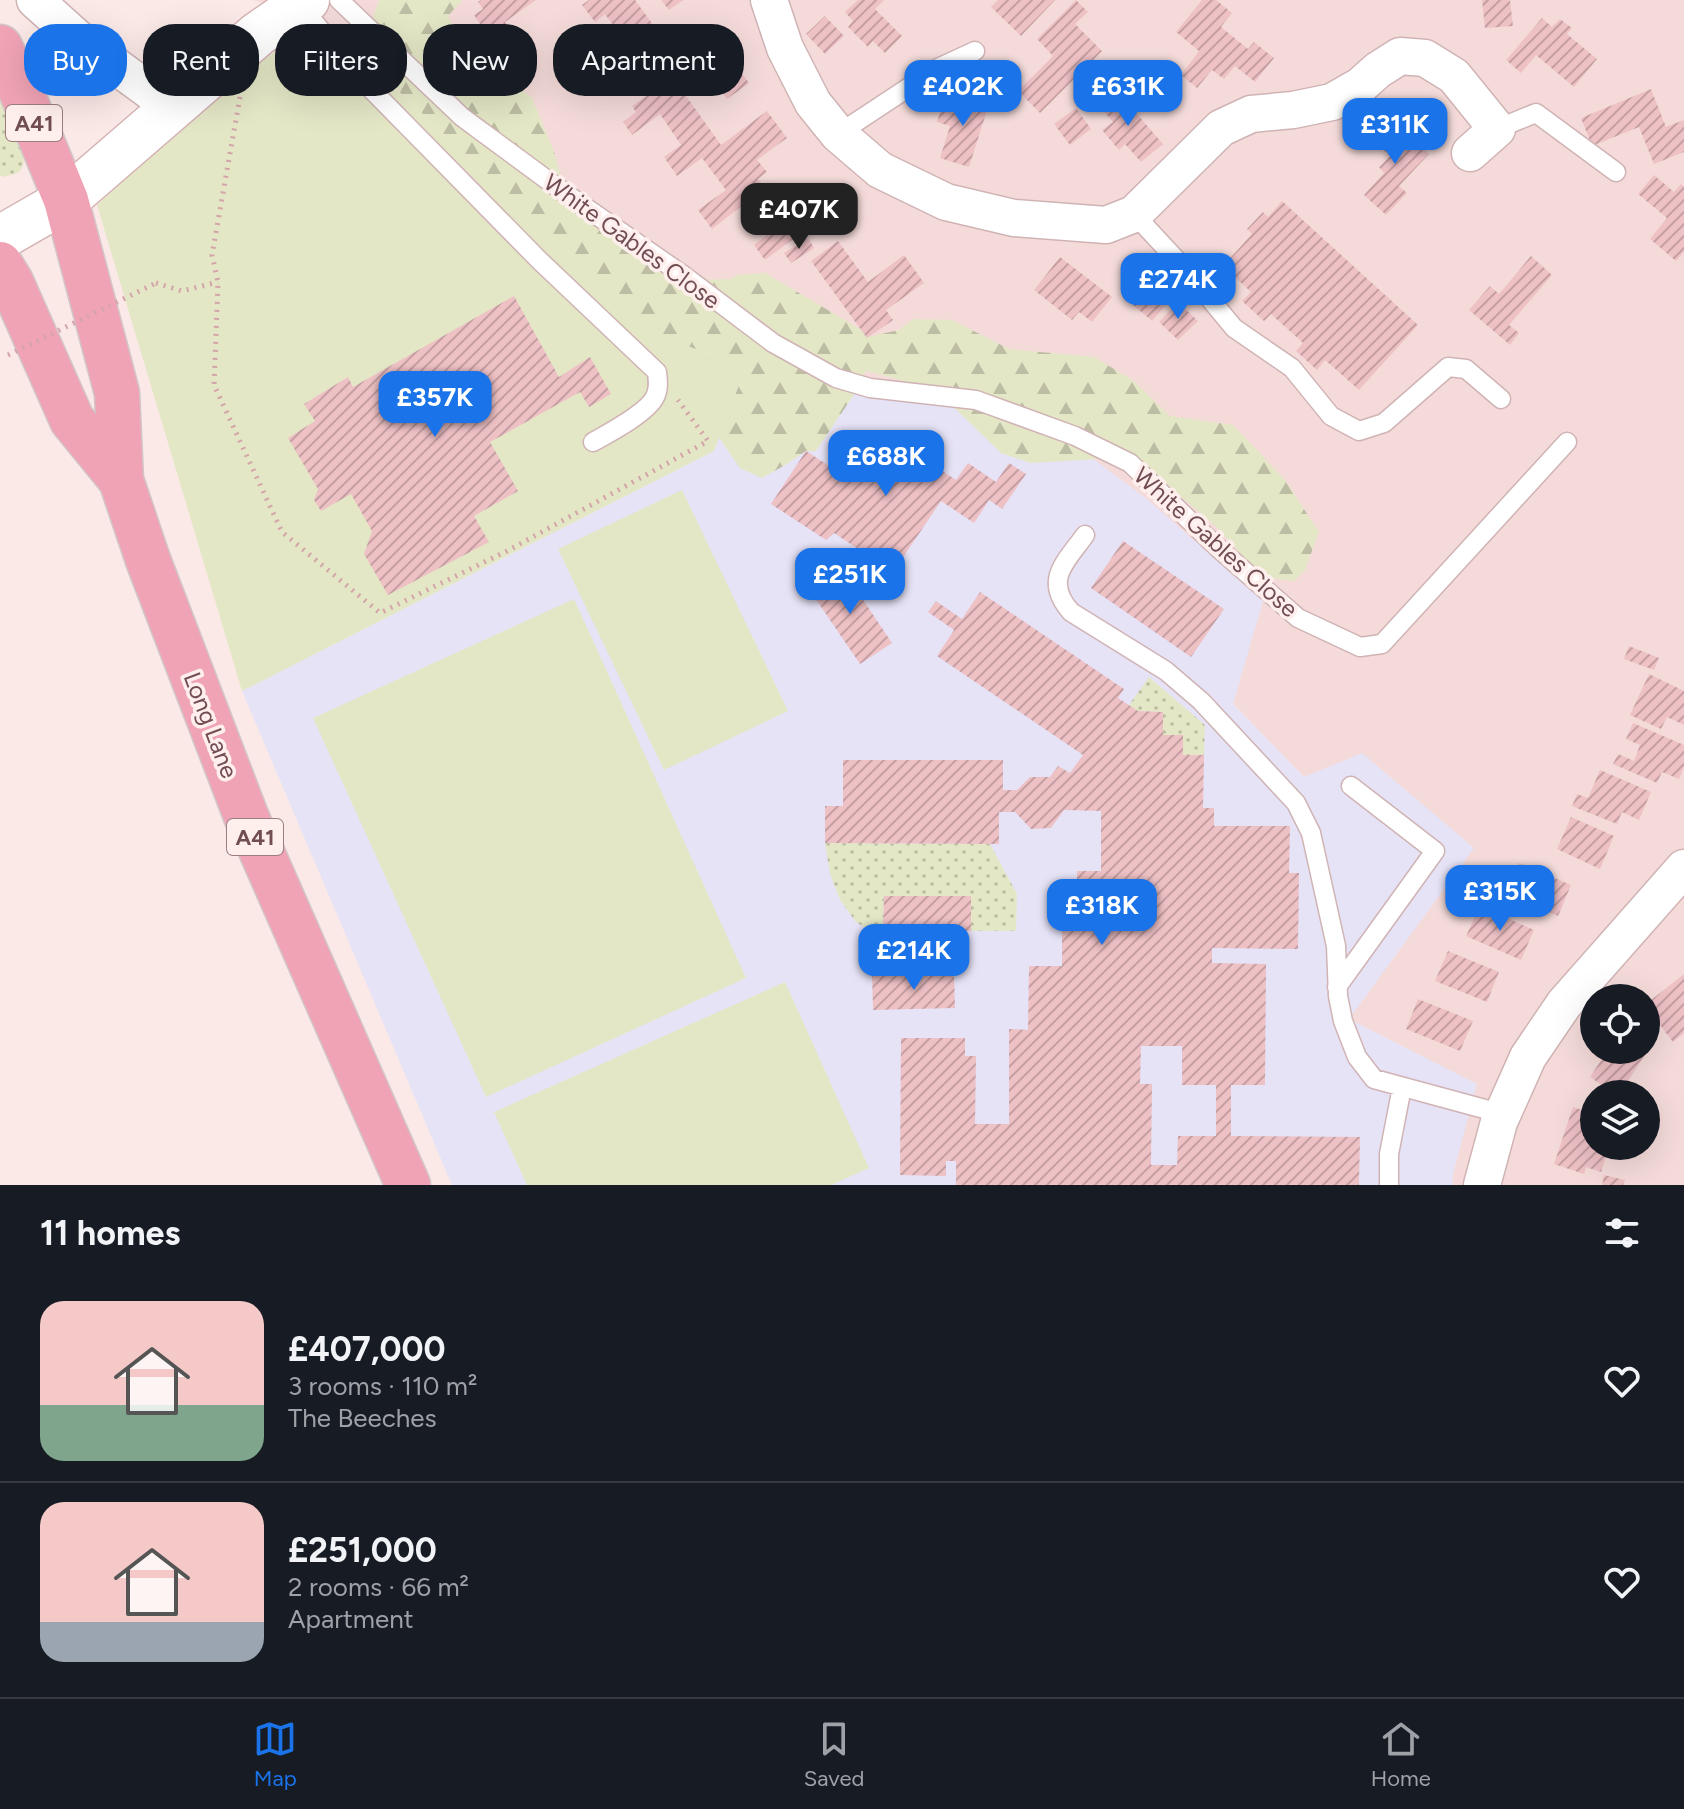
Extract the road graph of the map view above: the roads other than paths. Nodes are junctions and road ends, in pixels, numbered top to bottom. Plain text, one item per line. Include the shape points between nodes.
1 (35, 0) edge
2 (769, 0) edge
3 (315, 2) edge
4 (0, 47) edge
5 (975, 51) dead end
6 (173, 108) junction
7 (1497, 129) junction
8 (838, 134) junction
9 (1470, 153) dead end
10 (1616, 172) dead end
11 (66, 200) junction
12 (1134, 214) junction
13 (0, 238) edge
14 (0, 264) edge
15 (1501, 399) dead end
16 (593, 442) dead end
17 (1567, 442) dead end
18 (121, 480) junction
19 (1085, 535) dead end
20 (1351, 786) dead end
21 (1684, 868) edge
22 (1337, 987) junction
23 (1402, 1087) junction
24 (1503, 1114) junction
25 (408, 1185) edge
26 (1389, 1185) edge
27 (1482, 1185) edge

1 - 6 street
2 - 8 street via 785,48 813,103
3 - 6 street via 250,41
3 - 16 lane via 363,81 657,372 654,400
3 - 17 lane, White Gables Close via 462,117 773,343 836,378 870,388 976,400 1075,436 1130,463 1298,618 1360,647 1382,644
4 - 11 highway, Long Lane / A41
5 - 8 lane via 938,68
6 - 11 street
7 - 9 street
7 - 10 lane via 1536,113
7 - 12 street via 1454,76 1425,58 1400,56 1332,102 1251,114 1221,128
8 - 12 street via 880,170 946,202 1068,224 1106,225
11 - 13 street
11 - 18 highway, Long Lane / A41 via 117,393
12 - 15 lane via 1234,328 1292,368 1331,416 1359,431 1384,423 1448,367 1466,369
14 - 18 highway, Long Lane / A41 via 72,420
18 - 25 highway, Long Lane / A41 via 246,816
19 - 22 lane via 1059,572 1061,600 1201,701 1296,803 1311,833 1336,946
20 - 22 lane via 1435,851
21 - 24 street via 1564,1004 1528,1057
22 - 23 lane via 1357,1057 1374,1079
23 - 24 lane
23 - 26 lane via 1389,1154
24 - 27 street

